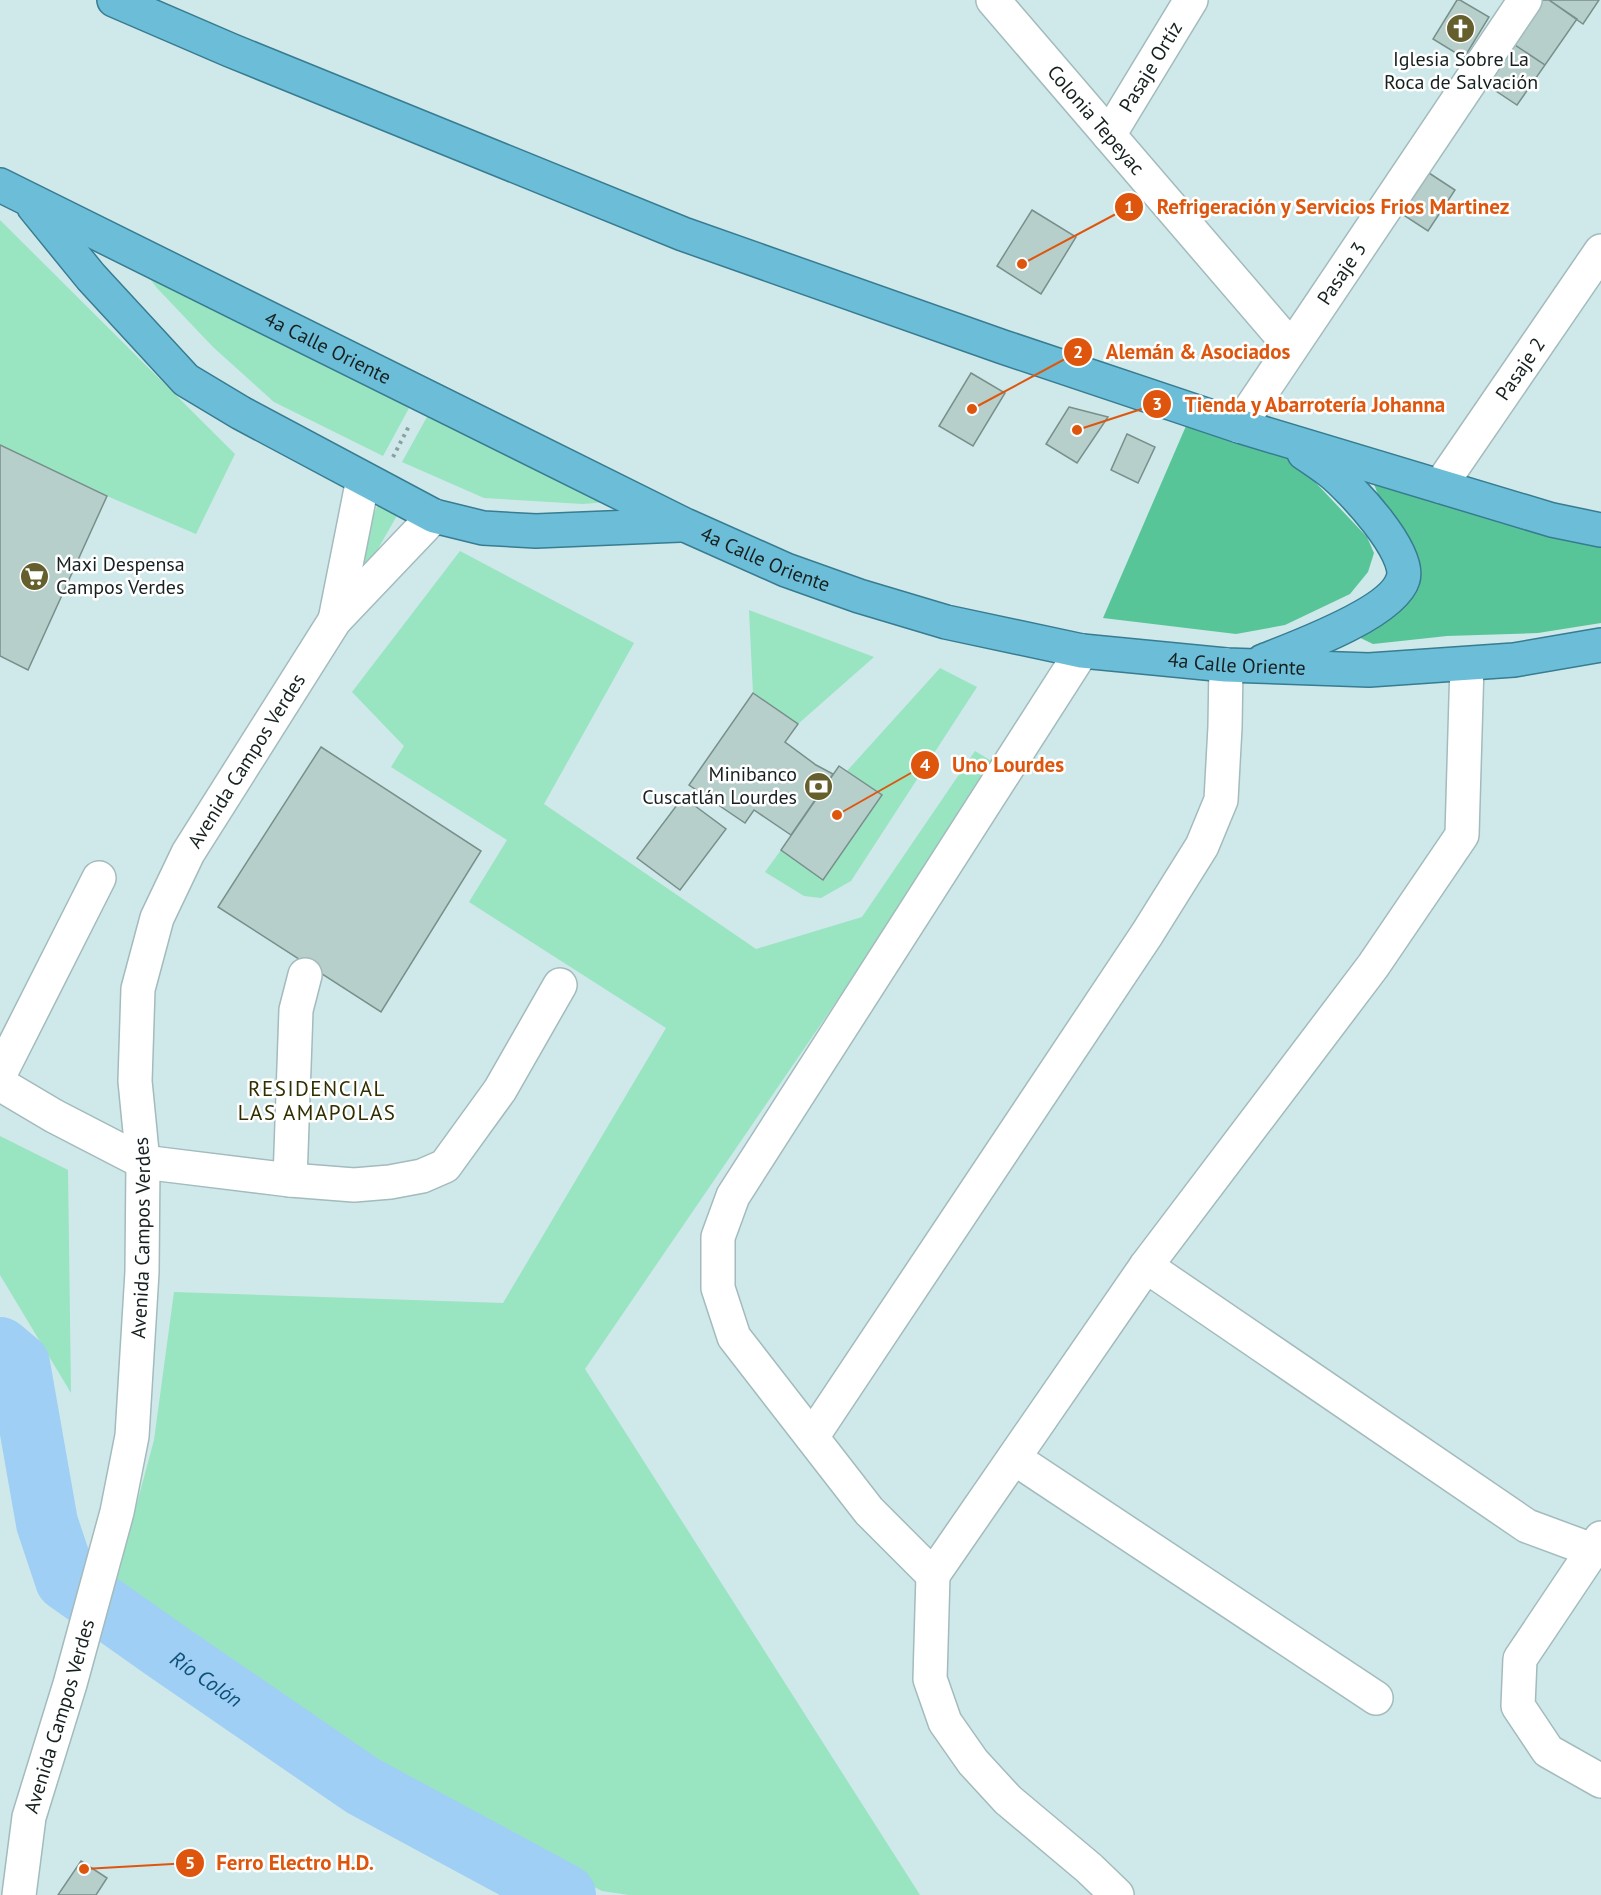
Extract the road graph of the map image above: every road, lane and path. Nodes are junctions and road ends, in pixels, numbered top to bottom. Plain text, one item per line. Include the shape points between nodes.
1 (114, 0) edge
2 (993, 0) edge
3 (1191, 0) edge
4 (1525, 0) edge
5 (1109, 135) junction
6 (13, 192) edge
7 (1601, 251) edge
8 (1291, 347) junction
9 (410, 423) dead end
10 (1239, 426) junction
11 (1288, 442) junction
12 (376, 472) junction
13 (1440, 486) junction
14 (434, 516) junction
15 (685, 525) junction
16 (1601, 530) edge
17 (335, 620) junction
18 (1601, 645) edge
19 (1082, 651) junction
20 (1467, 664) junction
21 (1238, 666) junction
22 (99, 878) dead end
23 (305, 975) dead end
24 (560, 985) dead end
25 (0, 1074) edge
26 (0, 1084) edge
27 (143, 1162) junction
28 (290, 1180) junction
29 (1146, 1266) junction
30 (812, 1437) junction
31 (1014, 1458) junction
32 (1597, 1544) edge
33 (933, 1575) junction
34 (1376, 1698) dead end
35 (1601, 1781) edge
36 (19, 1895) edge
37 (1117, 1895) edge

1 - 10 highway via 683,234
2 - 5 street, Colonia Tepeyac
3 - 5 street, Pasaje Ortíz
4 - 8 street, Pasaje 3
5 - 8 street, Colonia Tepeyac
6 - 12 highway via 186,380 250,419
6 - 15 highway, 4a Calle Oriente
7 - 13 street, Pasaje 2
8 - 10 street, Pasaje 3
9 - 12 path
10 - 11 highway
11 - 13 highway
11 - 21 highway via 1331,472 1354,494 1399,554 1405,567 1403,580 1374,611 1309,643
12 - 14 highway
12 - 17 street, Avenida Campos Verdes
13 - 16 highway via 1552,520
14 - 15 highway via 483,528 536,531
14 - 17 street, Avenida Campos Verdes
15 - 19 highway, 4a Calle Oriente via 786,570 859,596 946,622
17 - 27 street, Avenida Campos Verdes via 189,853 157,918 138,989 135,1082
18 - 20 highway, 4a Calle Oriente
19 - 21 highway, 4a Calle Oriente
19 - 30 street via 733,1196 718,1237 718,1288 734,1337
20 - 21 highway, 4a Calle Oriente via 1369,670
20 - 29 street via 1462,835 1373,966
21 - 30 street via 1225,727 1221,800 1202,846
22 - 25 street
23 - 28 street via 296,1010
24 - 28 street via 500,1090 445,1166 422,1176 390,1182 354,1185
26 - 27 street
27 - 28 street
27 - 36 street, Avenida Campos Verdes via 142,1272 132,1436 117,1512 70,1684 28,1817
29 - 31 street
29 - 32 street via 1527,1526
30 - 33 street via 869,1511
31 - 33 street
31 - 34 street
32 - 35 street via 1520,1659 1518,1706 1548,1750
33 - 37 street via 930,1679 945,1722 973,1762 1008,1800

